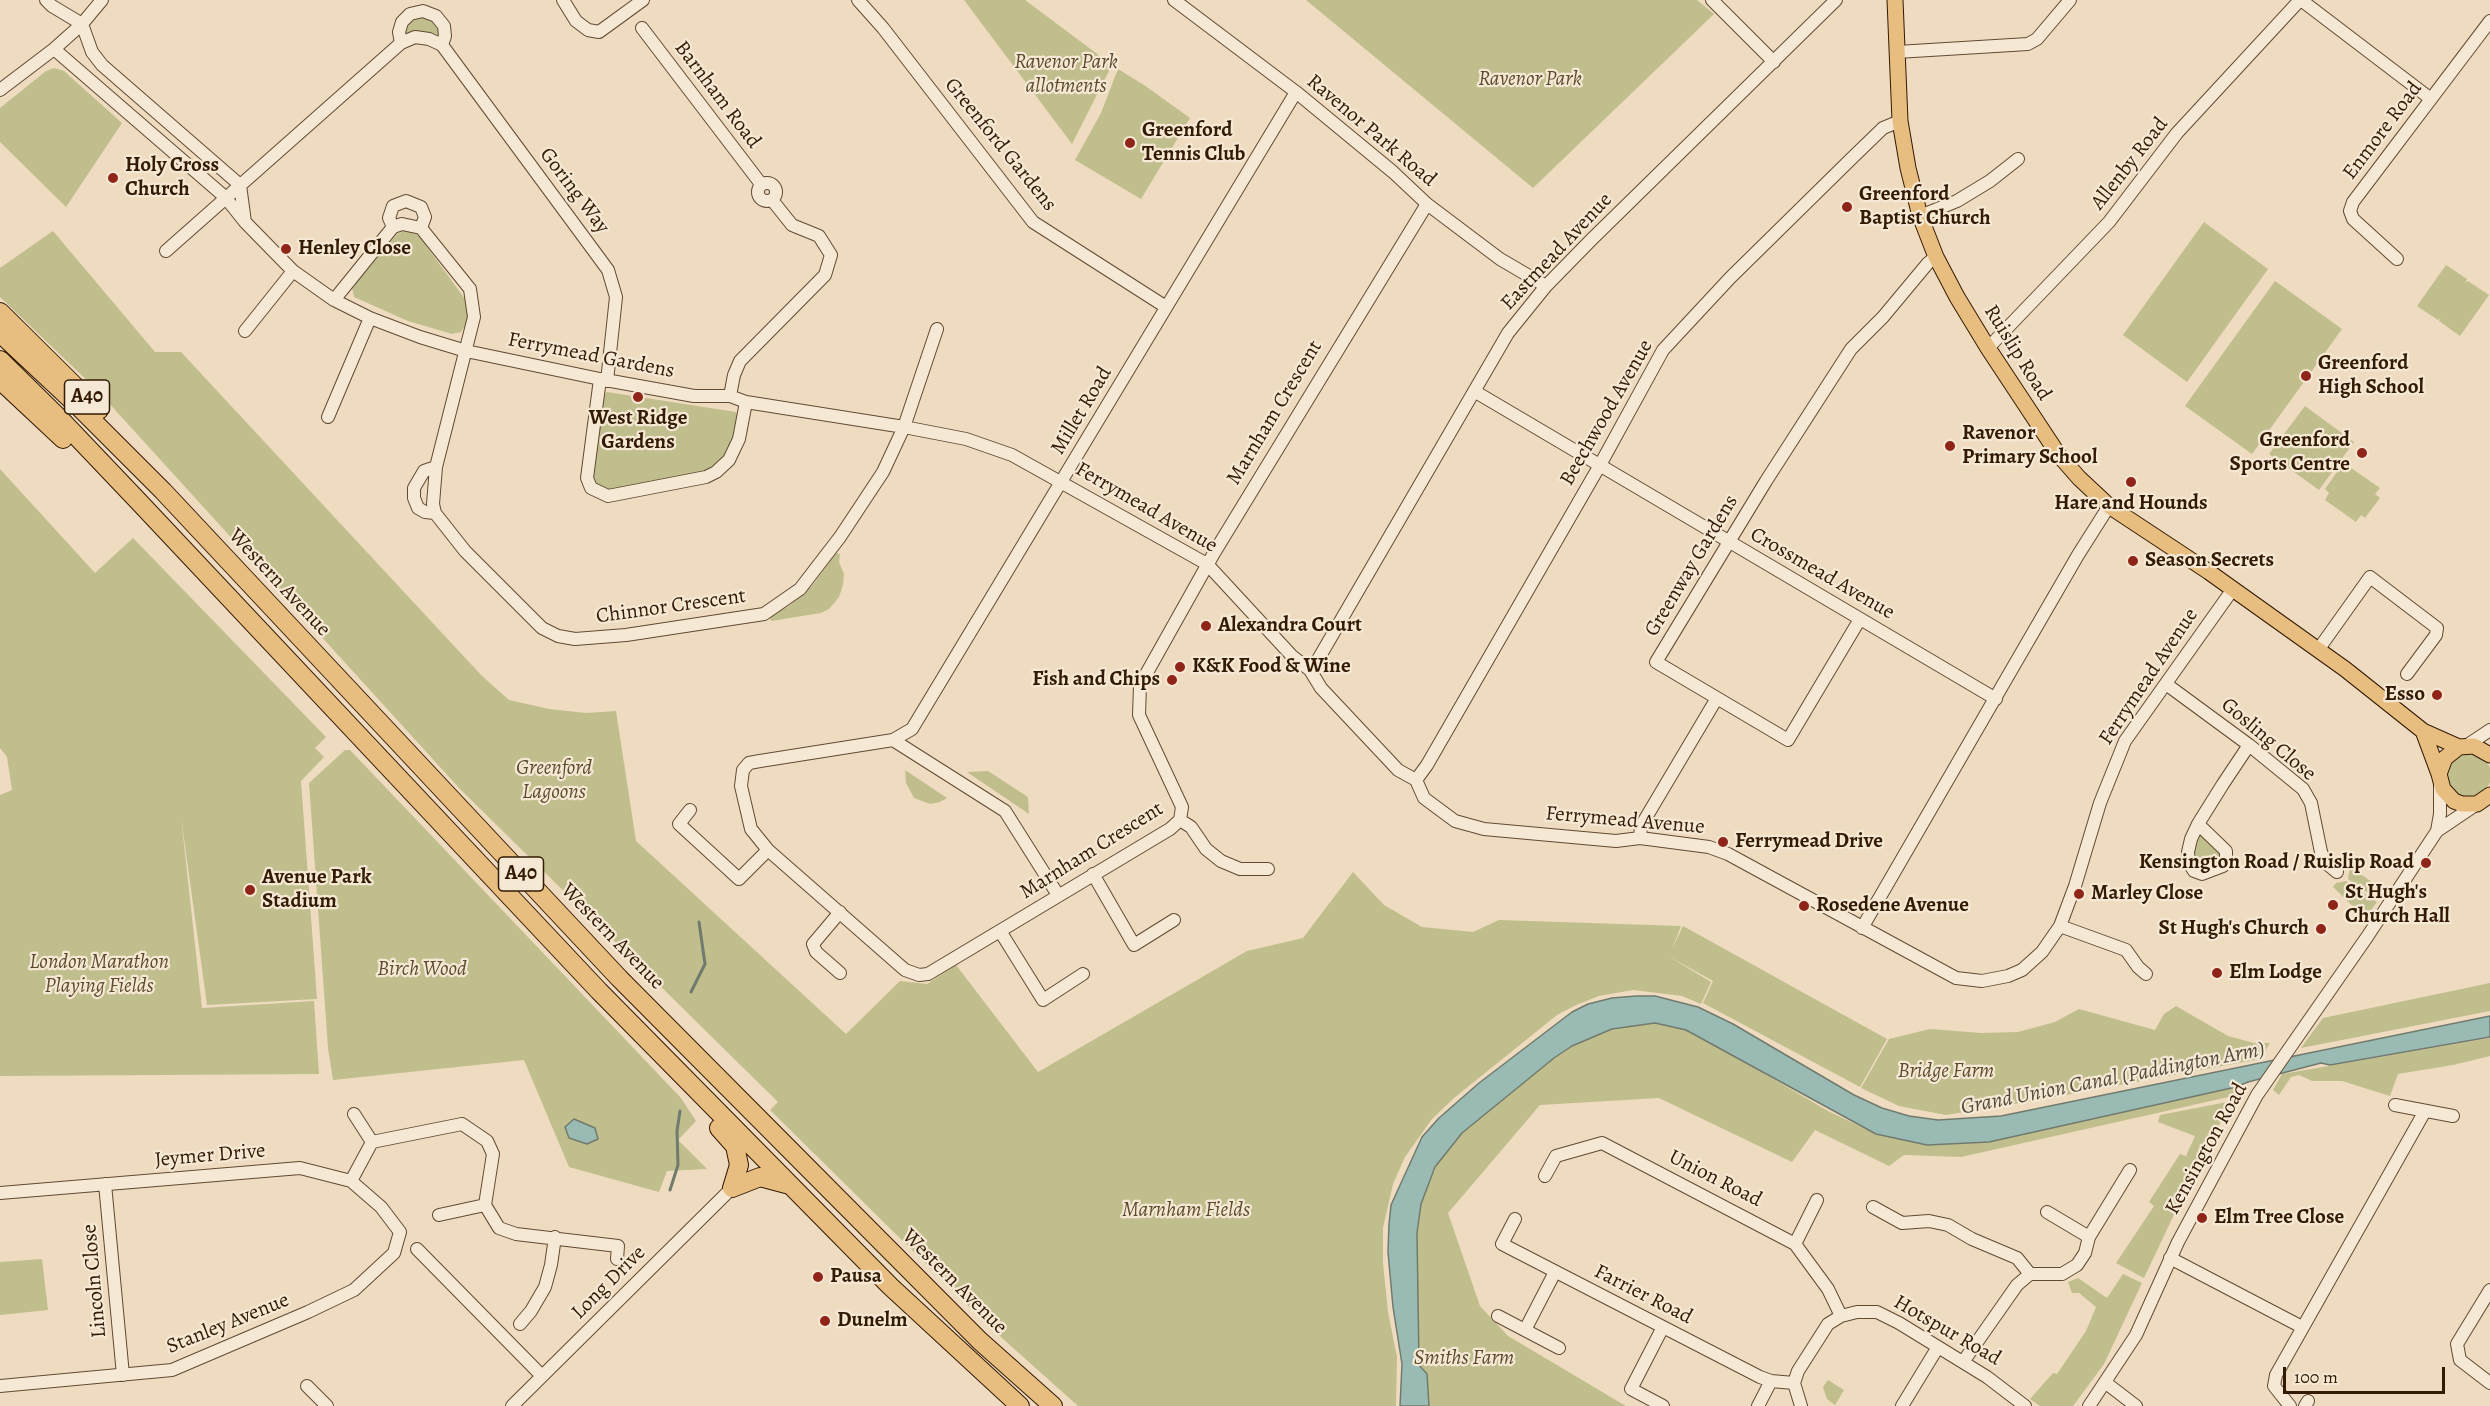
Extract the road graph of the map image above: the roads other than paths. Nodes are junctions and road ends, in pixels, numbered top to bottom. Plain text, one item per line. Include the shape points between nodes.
1 (46, 0) edge
2 (102, 0) edge
3 (563, 0) edge
4 (643, 0) edge
5 (858, 0) edge
6 (1174, 0) edge
7 (1712, 0) edge
8 (1836, 0) edge
9 (1895, 0) edge
10 (2070, 0) edge
11 (2300, 0) edge
12 (2490, 21) edge
13 (82, 24) junction
14 (642, 28) dead end
15 (401, 43) junction
16 (441, 45) junction
17 (54, 49) junction
18 (1897, 52) junction
19 (1774, 62) junction
20 (0, 90) edge
21 (1296, 92) junction
22 (2431, 99) junction
23 (1900, 121) junction
24 (2018, 159) dead end
25 (240, 185) junction
26 (225, 197) junction
27 (1426, 204) junction
28 (1920, 216) junction
29 (245, 222) junction
30 (393, 227) junction
31 (421, 228) junction
32 (166, 251) dead end
33 (1936, 257) junction
34 (2397, 259) dead end
35 (293, 271) junction
36 (1546, 286) junction
37 (334, 300) junction
38 (1166, 307) junction
39 (0, 312) edge
40 (370, 318) junction
41 (937, 329) dead end
42 (245, 330) dead end
43 (0, 333) edge
44 (1988, 348) junction
45 (466, 351) junction
46 (0, 360) edge
47 (0, 380) edge
48 (603, 380) junction
49 (1474, 391) junction
50 (730, 396) junction
51 (746, 402) junction
52 (328, 417) dead end
53 (904, 427) junction
54 (966, 439) joint
55 (1600, 465) junction
56 (436, 467) junction
57 (1063, 481) junction
58 (163, 491) junction
59 (141, 504) junction
60 (2109, 506) junction
61 (435, 513) junction
62 (1730, 543) junction
63 (1207, 564) junction
64 (2233, 589) junction
65 (1860, 619) junction
66 (2318, 650) junction
67 (1310, 670) junction
68 (2407, 675) dead end
69 (2166, 684) junction
70 (1717, 698) junction
71 (1996, 699) junction
72 (2490, 730) edge
73 (2423, 731) junction
74 (893, 740) junction
75 (2249, 745) junction
76 (2462, 746) junction
77 (2490, 755) edge
78 (2440, 778) junction
79 (1416, 780) junction
80 (2485, 801) edge
81 (690, 810) dead end
82 (1180, 820) junction
83 (2198, 824) dead end
84 (2437, 831) junction
85 (1640, 838) junction
86 (768, 850) junction
87 (1268, 869) dead end
88 (2337, 872) dead end
89 (1093, 874) junction
90 (1058, 895) junction
91 (840, 912) junction
92 (1173, 920) dead end
93 (2060, 926) junction
94 (1862, 928) junction
95 (1000, 931) junction
96 (840, 973) dead end
97 (1083, 974) dead end
98 (2146, 974) dead end
99 (599, 992) junction
100 (2394, 1105) dead end
101 (2425, 1111) junction
102 (354, 1114) dead end
103 (2453, 1116) dead end
104 (372, 1142) junction
105 (2130, 1170) dead end
106 (1545, 1176) dead end
107 (351, 1181) junction
108 (105, 1184) junction
109 (791, 1185) junction
110 (732, 1188) junction
111 (0, 1194) edge
112 (1817, 1200) dead end
113 (485, 1205) junction
114 (1873, 1207) dead end
115 (2047, 1212) dead end
116 (439, 1215) dead end
117 (1515, 1219) dead end
118 (400, 1232) joint
119 (555, 1237) junction
120 (2089, 1237) junction
121 (1795, 1244) junction
122 (417, 1249) dead end
123 (2170, 1258) junction
124 (617, 1259) dead end
125 (1555, 1272) junction
126 (2030, 1274) junction
127 (2490, 1290) edge
128 (1498, 1316) dead end
129 (1841, 1316) junction
130 (520, 1324) dead end
131 (1663, 1327) junction
132 (2302, 1327) junction
133 (1525, 1330) junction
134 (1938, 1347) junction
135 (1559, 1348) dead end
136 (1963, 1362) junction
137 (123, 1375) junction
138 (542, 1376) junction
139 (1771, 1381) junction
140 (1794, 1383) junction
141 (2106, 1383) junction
142 (2490, 1383) edge
143 (0, 1386) edge
144 (307, 1386) dead end
145 (327, 1406) edge
146 (512, 1406) edge
147 (1020, 1406) edge
148 (1053, 1406) edge
149 (1664, 1406) edge
150 (1758, 1406) edge
151 (1801, 1406) edge
152 (1902, 1406) edge
153 (2025, 1406) edge
154 (2089, 1406) edge
155 (2136, 1406) edge
156 (2290, 1406) edge

1 - 13 street
2 - 13 street
3 - 4 street via 576,21 599,32
5 - 38 street, Greenford Gardens via 1033,222
6 - 21 street, Ravenor Park Road
7 - 19 street
8 - 19 street, Eastmead Avenue
9 - 18 main road, Ruislip Road
10 - 18 street via 2037,39 2028,44
11 - 22 street
11 - 44 street, Allenby Road via 2177,133 2109,222
12 - 22 street, Enmore Road
13 - 17 street
13 - 25 street via 92,52 102,65
14 - 50 street, Barnham Road via 761,184 758,190 763,201 772,200 792,225 819,236 831,255 825,275 740,361
15 - 16 street via 415,37
15 - 16 street, Goring Way via 402,22 423,10 436,16 444,26
15 - 25 street
16 - 48 street, Goring Way via 608,270 616,297
17 - 20 street
17 - 26 street, Ferrymead Gardens
18 - 23 main road, Ruislip Road
19 - 36 street, Eastmead Avenue
21 - 27 street, Ravenor Park Road
21 - 38 street, Millet Road
22 - 34 street, Enmore Road via 2350,211 2353,219
23 - 28 main road, Ruislip Road
23 - 55 street, Beechwood Avenue via 1883,128 1730,278 1664,350
24 - 28 street via 1958,201
25 - 26 street
25 - 29 street
26 - 29 street, Ferrymead Gardens
26 - 32 street
27 - 36 street, Ravenor Park Road via 1500,259
27 - 63 street, Marnham Crescent
28 - 33 main road, Ruislip Road
29 - 35 street, Ferrymead Gardens
30 - 31 street via 402,224
30 - 31 street via 389,218 393,206 406,201 421,207 425,217
30 - 37 street
31 - 45 street via 470,289 474,317
33 - 44 main road, Ruislip Road
33 - 62 street, Greenway Gardens via 1851,349
35 - 37 street, Ferrymead Gardens
35 - 42 street
36 - 49 street, Eastmead Avenue via 1508,333
37 - 40 street, Ferrymead Gardens
38 - 57 street, Millet Road
39 - 58 highway, A40 via 105,416
40 - 45 street, Ferrymead Gardens
40 - 52 street
41 - 53 street, Chinnor Crescent
43 - 58 highway, Western Avenue / A40
44 - 60 main road, Ruislip Road via 2058,454
45 - 48 street, Ferrymead Gardens
45 - 56 street
46 - 59 highway, A40
47 - 59 highway, A40 via 72,448
48 - 50 street, Ferrymead Gardens via 694,396
48 - 51 street via 587,478 591,488 608,496 716,472 729,460 739,439
49 - 55 street, Crossmead Avenue
49 - 67 street, Eastmead Avenue
50 - 51 street, Ferrymead Gardens
51 - 53 street, Ferrymead Gardens
53 - 54 street, Ferrymead Gardens
53 - 61 street, Chinnor Crescent via 883,472 840,537 800,589 764,614 626,634 575,639 558,636 542,628 465,551
54 - 57 street, Ferrymead Avenue via 1012,455
55 - 62 street, Crossmead Avenue
55 - 79 street, Beechwood Avenue
56 - 61 street
56 - 61 street, Chinnor Crescent via 424,471 414,488 418,508
57 - 63 street, Ferrymead Avenue
57 - 74 street, Millet Road via 921,716 912,729
58 - 148 highway, Western Avenue / A40 via 619,978 980,1341
59 - 99 highway, A40
60 - 64 main road, Ruislip Road
60 - 71 street
62 - 65 street, Crossmead Avenue
62 - 70 street, Greenway Gardens via 1656,662
63 - 67 street, Ferrymead Avenue via 1292,656
63 - 82 street, Marnham Crescent via 1140,685 1139,715 1182,807
64 - 66 main road, Ruislip Road
64 - 69 street, Ferrymead Avenue
65 - 70 street, Greenway Gardens via 1788,740
65 - 71 street, Crossmead Avenue
66 - 68 street via 2370,577 2437,628
66 - 73 main road, Ruislip Road
67 - 79 street, Ferrymead Avenue via 1321,688 1398,770
69 - 75 street, Gosling Close
69 - 93 street, Ferrymead Avenue via 2125,741 2112,768
70 - 85 street via 1641,826
71 - 94 street
72 - 76 street via 2477,741
73 - 76 main road, Ruislip Road
73 - 78 main road
74 - 86 street, Marnham Crescent via 749,763 743,770 741,786 751,829
74 - 90 street via 1005,811
75 - 83 street
75 - 88 street, Gosling Close via 2303,789 2311,803 2321,852
76 - 77 main road, Ruislip Road via 2474,746
76 - 78 main road via 2445,758
78 - 80 main road via 2446,794 2454,801
78 - 84 street, Kensington Road
79 - 85 street, Ferrymead Avenue via 1424,798 1442,814 1469,827 1616,841
80 - 84 street, Kensington Road
81 - 86 street via 679,824 739,879
82 - 87 street via 1221,861 1240,869
82 - 89 street, Marnham Crescent
84 - 123 street, Kensington Road via 2257,1095
85 - 94 street, Ferrymead Avenue via 1709,847 1728,854
86 - 91 street, Marnham Crescent
89 - 90 street, Marnham Crescent
89 - 92 street via 1134,945
90 - 95 street, Marnham Crescent
91 - 95 street, Marnham Crescent via 904,970 919,975 928,974
91 - 96 street via 813,944
93 - 94 street, Ferrymead Avenue via 2042,952 2022,970 1982,981 1944,973
93 - 98 street via 2126,950
95 - 97 street via 1043,1000
99 - 109 highway, A40
99 - 110 highway via 735,1146 739,1165
100 - 101 street
101 - 103 street
101 - 132 street
102 - 104 street
104 - 107 street
104 - 113 street via 462,1124 487,1141 493,1154
105 - 120 street
106 - 121 street, Union Road via 1556,1156 1602,1143
107 - 108 street, Jeymer Drive via 300,1168
107 - 118 street, Jeymer Drive via 381,1207
108 - 111 street, Jeymer Drive
108 - 137 street, Lincoln Close
109 - 110 highway via 760,1177
109 - 147 highway, A40 via 890,1286
110 - 138 street, Long Drive
112 - 121 street
113 - 116 street
113 - 119 street via 499,1228 516,1234
114 - 126 street via 1902,1222 1948,1225 2017,1258
115 - 120 street
117 - 125 street, Farrier Road via 1502,1244
118 - 137 street, Stanley Avenue via 394,1253 354,1290 172,1370
119 - 124 street via 618,1246
119 - 130 street via 545,1287
120 - 126 street via 2081,1260 2070,1271
121 - 129 street, Union Road via 1828,1289
122 - 138 street
123 - 132 street
123 - 141 street, Kensington Road via 2136,1335
125 - 131 street, Farrier Road
125 - 133 street
126 - 136 street via 2017,1285
127 - 142 street via 2457,1344 2464,1365
128 - 133 street
129 - 134 street, Hotspur Road via 1877,1312
129 - 140 street via 1828,1324
131 - 139 street, Farrier Road
131 - 149 street via 1631,1389
132 - 156 street via 2274,1386
133 - 135 street
134 - 136 street, Hotspur Road
134 - 152 street
136 - 153 street, Hotspur Road
137 - 143 street, Stanley Avenue
138 - 146 street, Long Drive
139 - 140 street, Farrier Road
139 - 150 street
140 - 151 street
141 - 154 street, Kensington Road
141 - 155 street
144 - 145 street

